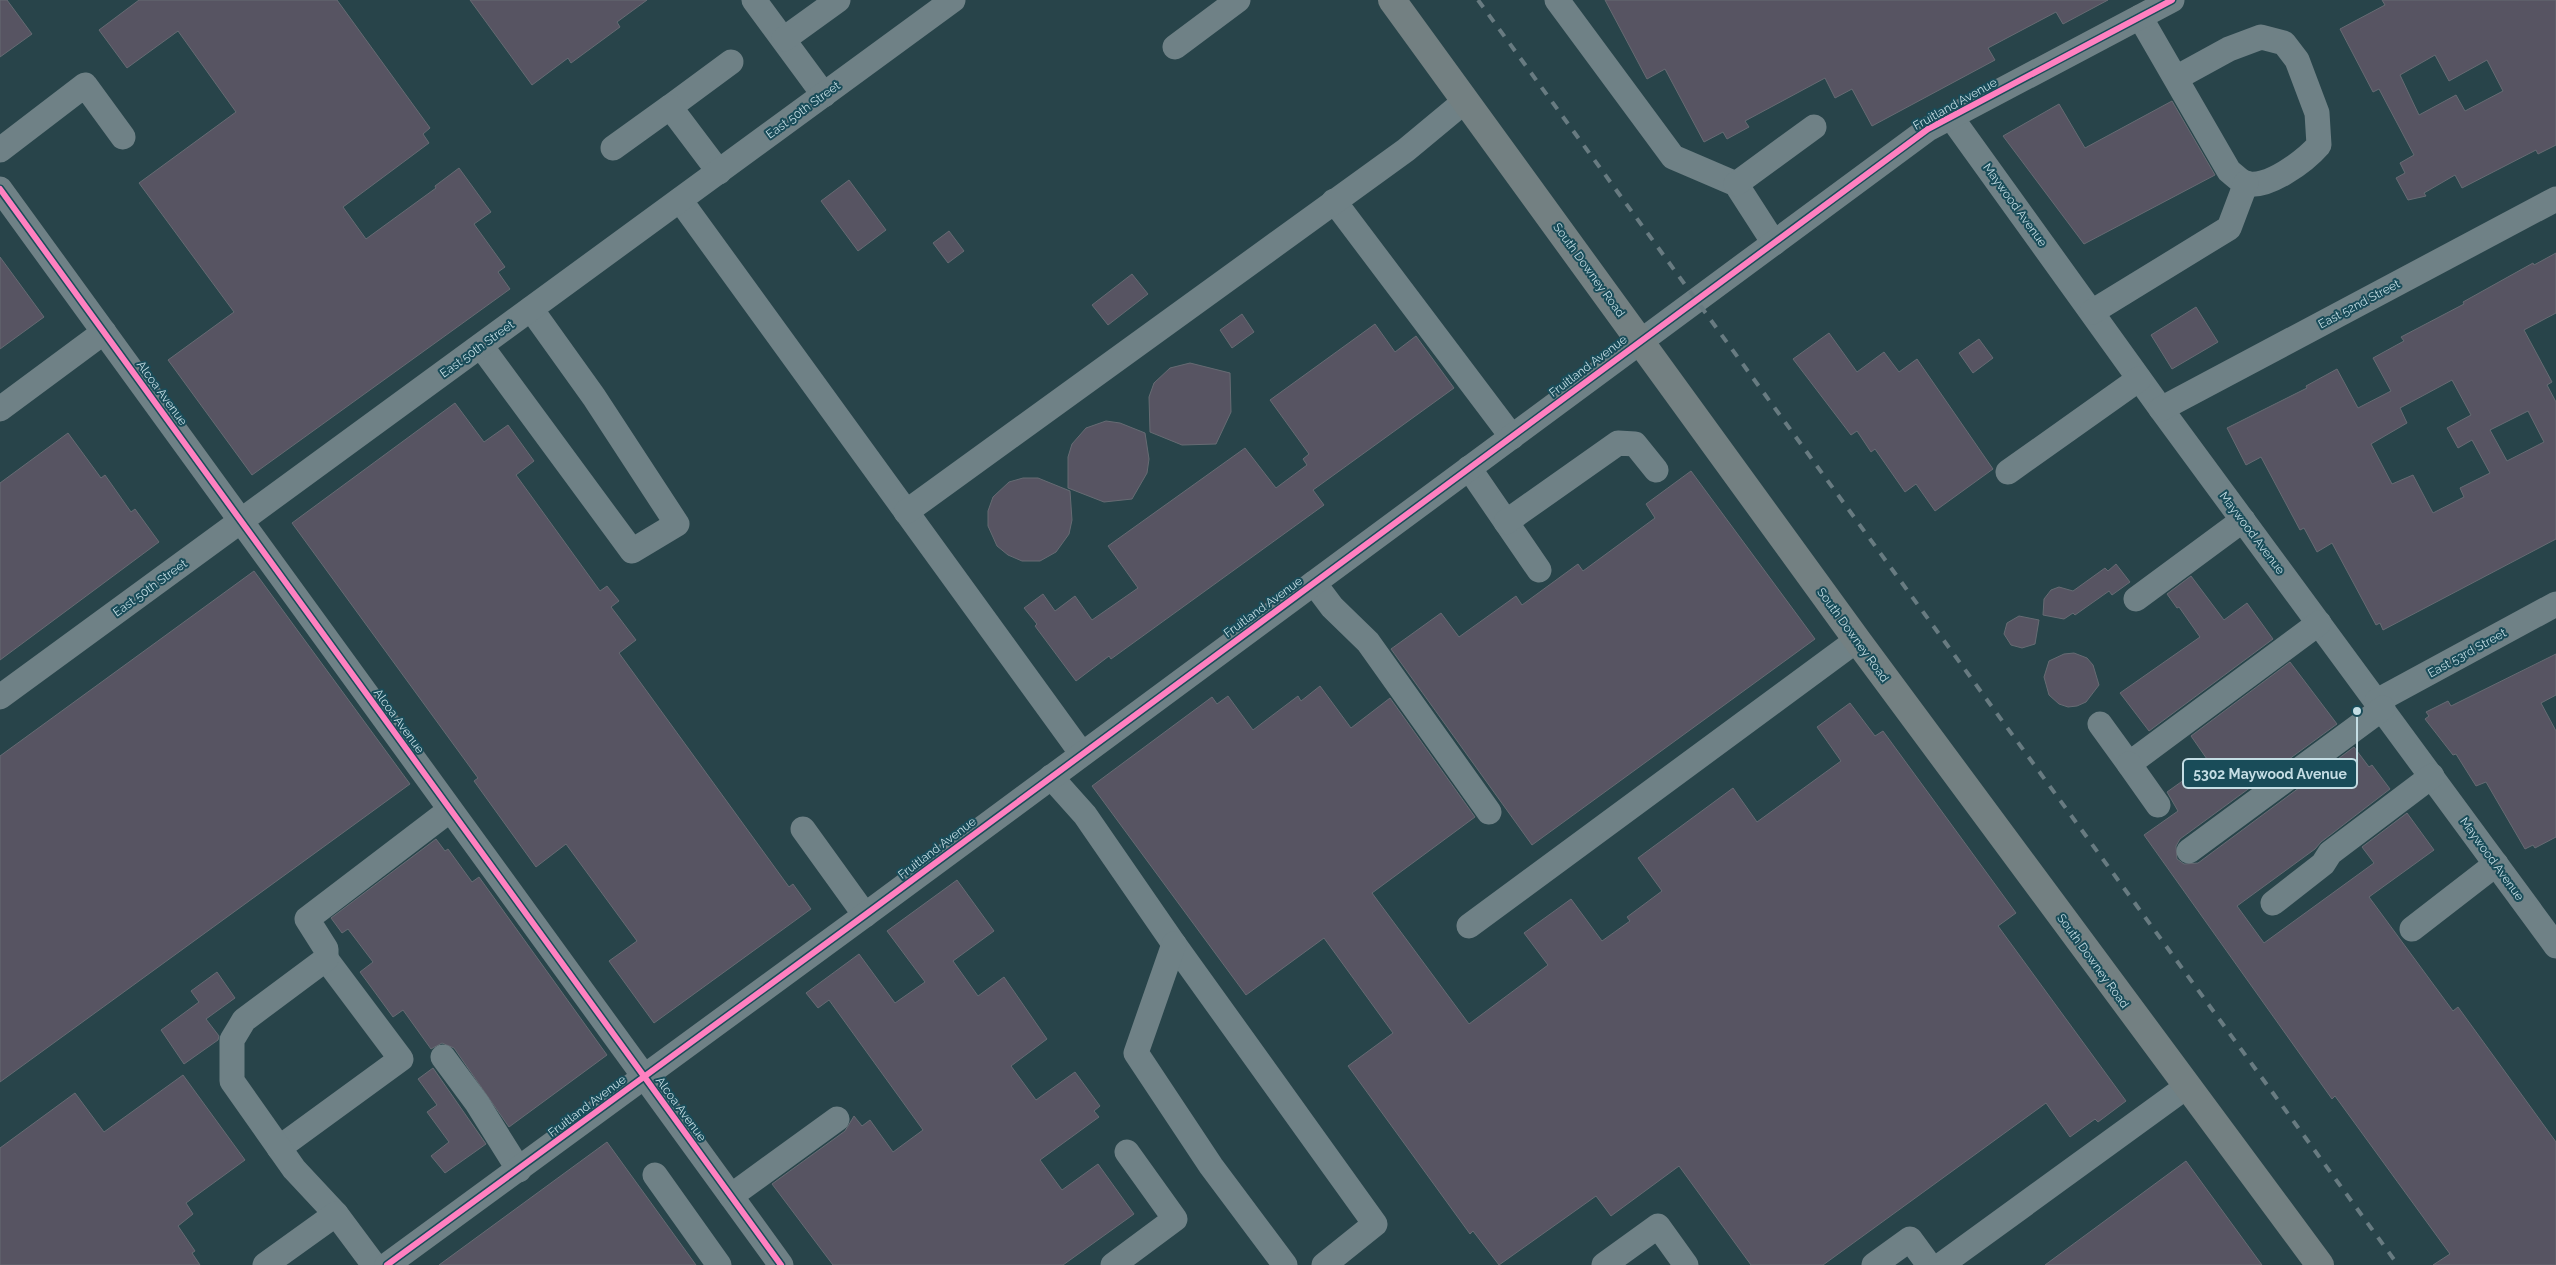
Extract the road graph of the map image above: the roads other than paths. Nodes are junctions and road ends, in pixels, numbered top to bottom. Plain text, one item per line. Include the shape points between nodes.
1 (754, 0) edge
2 (838, 0) edge
3 (953, 0) edge
4 (1238, 0) edge
5 (1392, 0) edge
6 (1557, 0) edge
7 (2172, 0) edge
8 (2140, 17) junction
9 (784, 39) junction
10 (1174, 47) dead end
11 (731, 62) dead end
12 (2176, 78) junction
13 (824, 95) junction
14 (1466, 101) junction
15 (670, 107) junction
16 (1951, 117) junction
17 (1814, 127) dead end
18 (123, 137) dead end
19 (613, 148) dead end
20 (0, 150) edge
21 (718, 172) junction
22 (2246, 183) junction
23 (1736, 184) junction
24 (0, 189) edge
25 (2556, 199) edge
26 (680, 200) junction
27 (1334, 201) junction
28 (1774, 243) junction
29 (531, 309) junction
30 (2092, 312) junction
31 (104, 332) junction
32 (1640, 340) junction
33 (481, 346) junction
34 (2139, 379) junction
35 (0, 409) edge
36 (2161, 409) junction
37 (1512, 437) junction
38 (1469, 468) junction
39 (1656, 470) dead end
40 (2008, 472) dead end
41 (906, 512) junction
42 (2243, 520) junction
43 (242, 522) junction
44 (1506, 522) junction
45 (1539, 570) dead end
46 (1314, 583) junction
47 (2136, 599) dead end
48 (2556, 604) edge
49 (2319, 623) junction
50 (1857, 640) junction
51 (0, 697) edge
52 (2380, 705) junction
53 (2100, 724) dead end
54 (1082, 754) junction
55 (2129, 764) junction
56 (2432, 776) junction
57 (1051, 777) junction
58 (2158, 806) dead end
59 (450, 810) junction
60 (1488, 812) dead end
61 (803, 829) dead end
62 (2189, 851) dead end
63 (2496, 864) junction
64 (2273, 902) dead end
65 (865, 915) junction
66 (1470, 926) dead end
67 (2412, 929) dead end
68 (1174, 944) junction
69 (2556, 946) edge
70 (326, 960) junction
71 (443, 1057) dead end
72 (644, 1078) junction
73 (2186, 1087) junction
74 (837, 1119) dead end
75 (279, 1148) junction
76 (1127, 1152) dead end
77 (519, 1170) junction
78 (655, 1175) dead end
79 (731, 1196) junction
80 (336, 1214) junction
81 (265, 1265) edge
82 (374, 1265) edge
83 (387, 1265) edge
84 (719, 1265) edge
85 (781, 1265) edge
86 (1113, 1265) edge
87 (1284, 1265) edge
88 (1324, 1265) edge
89 (1604, 1265) edge
90 (1686, 1265) edge
91 (1874, 1265) edge
92 (1929, 1265) edge
93 (1941, 1265) edge
94 (2320, 1265) edge

1 - 9 street
2 - 9 street
3 - 13 street, East 50th Street
4 - 10 street
5 - 14 main road, South Downey Road
6 - 23 street via 1673,157
7 - 8 street, Fruitland Avenue
8 - 12 street
8 - 16 street, Fruitland Avenue
9 - 13 street
11 - 15 street
12 - 22 street via 2229,171
12 - 22 street via 2229,49 2260,37 2284,43 2297,60 2317,113 2319,145 2310,156 2265,184
13 - 21 street, East 50th Street
14 - 27 street via 1406,150
14 - 32 main road, South Downey Road
15 - 19 street
15 - 21 street
16 - 28 street, Fruitland Avenue via 1928,129
16 - 30 street, Maywood Avenue
17 - 23 street
18 - 20 street via 85,85
21 - 26 street, East 50th Street
22 - 30 street via 2228,228
23 - 28 street
24 - 31 street, Alcoa Avenue
25 - 36 street, East 52nd Street
26 - 29 street, East 50th Street
26 - 41 street
27 - 37 street
27 - 41 street
28 - 32 street, Fruitland Avenue
29 - 33 street, East 50th Street
29 - 33 street via 594,397 677,524 632,551
30 - 34 street, Maywood Avenue
31 - 35 street
31 - 43 street, Alcoa Avenue
32 - 37 street, Fruitland Avenue
32 - 50 main road, South Downey Road
33 - 43 street, East 50th Street
34 - 36 street, Maywood Avenue
34 - 40 street
36 - 42 street, Maywood Avenue
37 - 38 street, Fruitland Avenue
38 - 44 street
38 - 46 street, Fruitland Avenue
39 - 44 street via 1635,444 1618,443
41 - 54 street
42 - 47 street
42 - 49 street, Maywood Avenue
43 - 51 street, East 50th Street
43 - 59 street, Alcoa Avenue
44 - 45 street
46 - 54 street, Fruitland Avenue
46 - 60 street via 1332,607 1368,642
48 - 52 street, East 53rd Street
49 - 52 street, Maywood Avenue
49 - 55 street
50 - 66 street
50 - 73 main road, South Downey Road
52 - 56 street, Maywood Avenue
52 - 62 street, East 53rd Street
53 - 55 street
54 - 57 street, Fruitland Avenue
55 - 58 street
56 - 63 street, Maywood Avenue
56 - 64 street via 2330,853 2323,864
57 - 65 street, Fruitland Avenue
57 - 68 street via 1085,815
59 - 70 street via 307,919 326,949
59 - 72 street, Alcoa Avenue
61 - 65 street
63 - 67 street
63 - 69 street, Maywood Avenue
65 - 72 street, Fruitland Avenue
68 - 87 street via 1136,1053 1211,1166
68 - 88 street via 1375,1224
70 - 75 street via 244,1020 232,1040 232,1081
70 - 75 street via 401,1059
71 - 77 street via 477,1103
72 - 77 street, Fruitland Avenue
72 - 79 street, Alcoa Avenue
73 - 93 street
73 - 94 main road, South Downey Road
74 - 79 street
75 - 80 street
76 - 86 street via 1175,1219
77 - 83 street, Fruitland Avenue
78 - 84 street
79 - 85 street, Alcoa Avenue
80 - 81 street
80 - 82 street
89 - 90 street via 1658,1226
91 - 92 street via 1910,1240

